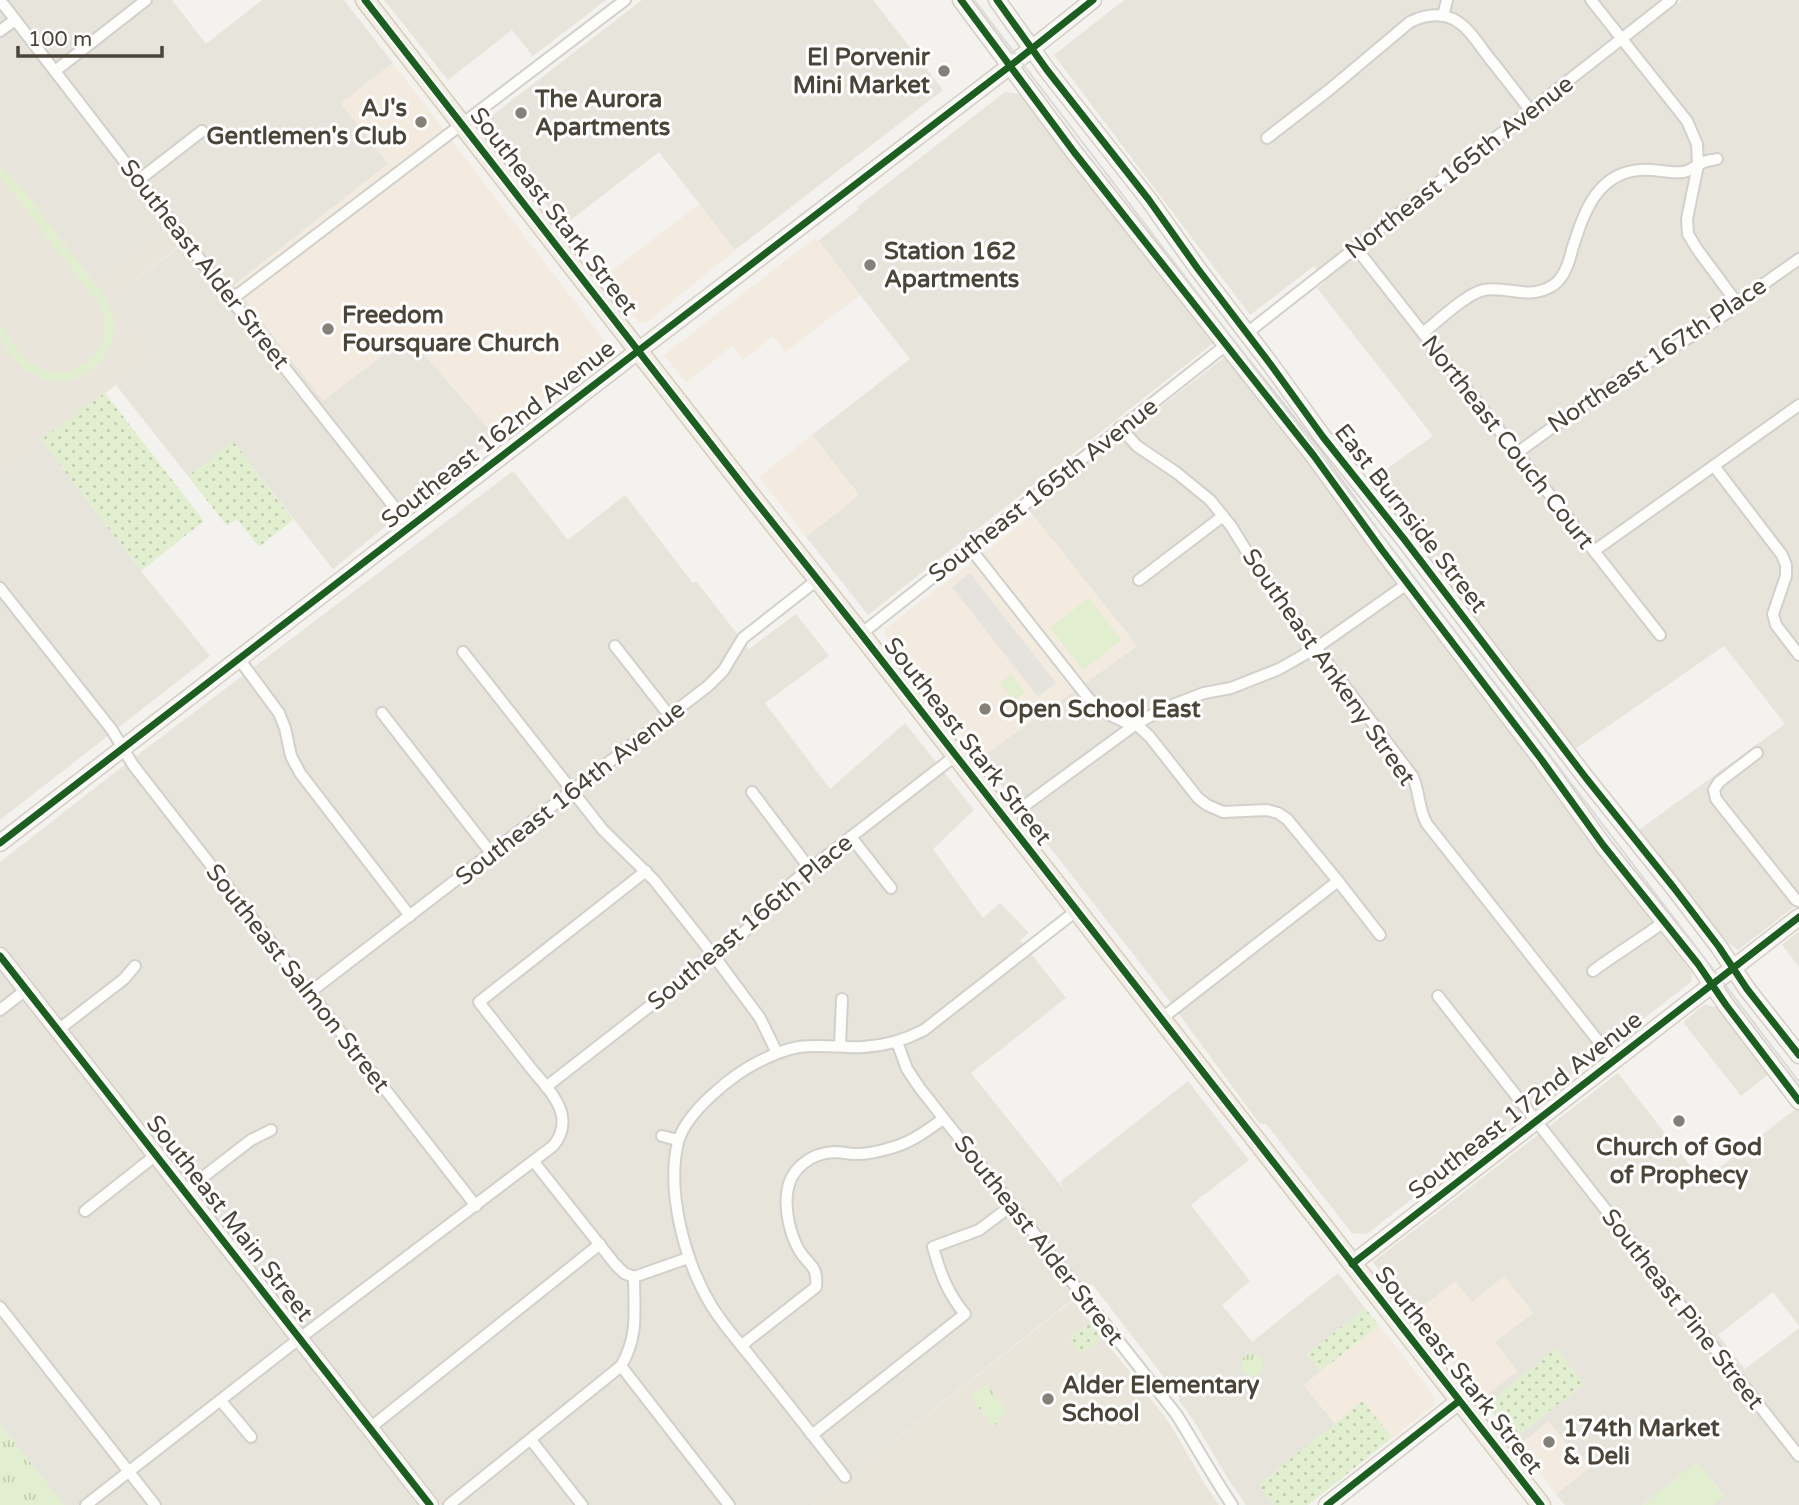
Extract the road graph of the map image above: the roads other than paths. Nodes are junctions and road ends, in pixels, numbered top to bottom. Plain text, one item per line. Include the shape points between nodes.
1 (146, 0) edge
2 (365, 0) edge
3 (625, 0) edge
4 (961, 0) edge
5 (997, 0) edge
6 (1093, 0) edge
7 (1447, 0) edge
8 (1591, 0) edge
9 (1671, 0) edge
10 (0, 1) edge
11 (1440, 15) junction
12 (15, 20) junction
13 (0, 31) edge
14 (1622, 39) junction
15 (1021, 57) junction
16 (55, 71) junction
17 (1531, 111) junction
18 (463, 125) junction
19 (202, 131) dead end
20 (1267, 138) dead end
21 (1717, 159) dead end
22 (1698, 165) junction
23 (140, 180) junction
24 (1356, 248) junction
25 (1799, 259) edge
26 (229, 297) junction
27 (1737, 303) junction
28 (1247, 333) junction
29 (1423, 333) junction
30 (1226, 345) junction
31 (638, 351) junction
32 (1799, 405) edge
33 (1120, 428) junction
34 (1517, 453) junction
35 (1714, 466) junction
36 (1223, 516) junction
37 (410, 527) junction
38 (970, 548) junction
39 (1594, 551) junction
40 (817, 580) junction
41 (1139, 580) dead end
42 (1408, 584) junction
43 (0, 588) edge
44 (861, 634) junction
45 (1660, 635) dead end
46 (615, 646) dead end
47 (1316, 648) junction
48 (463, 652) dead end
49 (1799, 655) edge
50 (239, 659) junction
51 (1201, 681) dead end
52 (1204, 693) junction
53 (382, 713) dead end
54 (669, 715) junction
55 (1136, 724) junction
56 (123, 748) junction
57 (1756, 754) dead end
58 (955, 756) junction
59 (572, 791) junction
60 (752, 792) dead end
61 (1005, 820) junction
62 (851, 836) junction
63 (0, 843) edge
64 (491, 853) junction
65 (810, 869) junction
66 (646, 871) junction
67 (1338, 881) junction
68 (891, 888) dead end
69 (1799, 901) edge
70 (1076, 911) junction
71 (410, 916) junction
72 (1799, 917) edge
73 (1665, 921) junction
74 (1380, 935) dead end
75 (0, 956) edge
76 (714, 956) junction
77 (135, 966) dead end
78 (1593, 971) dead end
79 (1723, 976) junction
80 (27, 989) junction
81 (309, 993) junction
82 (1438, 996) dead end
83 (842, 999) dead end
84 (0, 1010) edge
85 (1161, 1019) junction
86 (58, 1030) junction
87 (897, 1041) junction
88 (840, 1045) junction
89 (777, 1054) junction
90 (1799, 1055) edge
91 (1614, 1061) junction
92 (545, 1087) junction
93 (1799, 1101) edge
94 (943, 1119) junction
95 (1536, 1121) junction
96 (271, 1129) dead end
97 (662, 1136) dead end
98 (678, 1140) junction
99 (156, 1155) junction
100 (534, 1162) junction
101 (185, 1191) junction
102 (476, 1206) junction
103 (1011, 1206) junction
104 (85, 1211) dead end
105 (600, 1244) junction
106 (688, 1258) junction
107 (1352, 1264) junction
108 (634, 1277) junction
109 (0, 1307) edge
110 (300, 1338) junction
111 (742, 1345) junction
112 (621, 1366) junction
113 (221, 1401) junction
114 (1459, 1401) junction
115 (370, 1428) junction
116 (812, 1434) junction
117 (251, 1437) dead end
118 (531, 1440) junction
119 (1799, 1456) edge
120 (130, 1473) junction
121 (845, 1477) dead end
122 (86, 1505) edge
123 (155, 1505) edge
124 (430, 1505) edge
125 (449, 1505) edge
126 (582, 1505) edge
127 (729, 1505) edge
128 (1232, 1505) edge
129 (1327, 1505) edge
130 (1541, 1505) edge

1 - 16 street
2 - 18 main road, Southeast Stark Street
3 - 18 street
4 - 15 street, East Burnside Street
5 - 15 street, East Burnside Street
6 - 15 street, Southeast 162nd Avenue
7 - 11 street
8 - 14 street
9 - 14 street, Northeast 165th Avenue
10 - 12 street, Southeast Alder Street
11 - 17 street via 1459,22 1471,34
11 - 20 street via 1410,22
12 - 13 street
12 - 16 street, Southeast Alder Street
14 - 17 street, Northeast 165th Avenue
14 - 22 street via 1687,121 1697,144
15 - 28 street, East Burnside Street via 1055,80
15 - 30 street, East Burnside Street via 1074,152
15 - 31 street, Southeast 162nd Avenue
16 - 23 street, Southeast Alder Street
17 - 24 street, Northeast 165th Avenue
18 - 26 street
18 - 31 main road, Southeast Stark Street
19 - 23 street
21 - 22 street
22 - 27 street via 1688,234
22 - 29 street via 1684,172 1640,170 1619,176 1589,204 1556,284 1537,292 1477,292
23 - 26 street, Southeast Alder Street
24 - 28 street, Northeast 165th Avenue
24 - 29 street, Northeast Couch Court
25 - 27 street, Northeast 167th Place
26 - 37 street, Southeast Alder Street
27 - 34 street, Northeast 167th Place
28 - 79 street, East Burnside Street via 1674,887
29 - 34 street, Northeast Couch Court
30 - 33 street, Southeast 165th Avenue
30 - 42 street, East Burnside Street
31 - 37 street, Southeast 162nd Avenue
31 - 40 main road, Southeast Stark Street
32 - 35 street
33 - 36 street, Southeast Ankeny Street via 1137,446 1196,488
33 - 38 street, Southeast 165th Avenue
34 - 39 street, Northeast Couch Court
35 - 39 street
35 - 49 street via 1782,555 1786,576 1773,614
36 - 41 street
36 - 47 street, Southeast Ankeny Street
37 - 50 street, Southeast 162nd Avenue
38 - 44 street, Southeast 165th Avenue
38 - 55 street via 1089,699 1108,714
39 - 45 street, Northeast Couch Court
40 - 44 main road, Southeast Stark Street
40 - 54 street, Southeast 164th Avenue via 743,638 716,679
42 - 47 street
42 - 73 street, East Burnside Street
43 - 56 street, Southeast Salmon Street
44 - 58 main road, Southeast Stark Street
46 - 54 street
47 - 52 street via 1279,670
47 - 91 street, Southeast Ankeny Street via 1413,777 1427,824
48 - 59 street
50 - 56 street, Southeast 162nd Avenue
50 - 71 street via 279,713 300,773
51 - 52 street
52 - 55 street
53 - 64 street
54 - 59 street, Southeast 164th Avenue
55 - 61 street
55 - 67 street via 1207,805 1223,812 1262,809 1278,813
56 - 63 street, Southeast 162nd Avenue
56 - 81 street, Southeast Salmon Street
57 - 69 street via 1719,782 1714,790 1716,799
58 - 61 main road, Southeast Stark Street
58 - 62 street, Southeast 166th Place
59 - 64 street, Southeast 164th Avenue
59 - 66 street via 612,841
60 - 65 street
61 - 70 main road, Southeast Stark Street
62 - 65 street, Southeast 166th Place
62 - 68 street
64 - 71 street, Southeast 164th Avenue
65 - 76 street, Southeast 166th Place
66 - 76 street
66 - 92 street via 479,1002
67 - 74 street
67 - 85 street
70 - 85 main road, Southeast Stark Street
70 - 87 street via 924,1030
71 - 81 street, Southeast 164th Avenue
72 - 79 street, Southeast 172nd Avenue
73 - 78 street
73 - 79 street, East Burnside Street
75 - 80 street, Southeast Main Street
76 - 89 street via 760,1018
76 - 92 street, Southeast 166th Place
77 - 86 street
79 - 90 street, East Burnside Street via 1747,989
79 - 91 street, Southeast 172nd Avenue
79 - 93 street, East Burnside Street via 1726,1005
80 - 84 street
80 - 86 street, Southeast Main Street
81 - 102 street, Southeast Salmon Street
82 - 95 street, Southeast Pine Street
83 - 88 street
85 - 107 main road, Southeast Stark Street
86 - 99 street, Southeast Main Street
87 - 88 street via 878,1046
87 - 94 street, Southeast Alder Street via 907,1069
88 - 89 street via 798,1047
89 - 98 street via 745,1069 705,1101
91 - 95 street, Southeast 172nd Avenue
92 - 100 street via 560,1108 562,1128 558,1140
94 - 103 street, Southeast Alder Street
94 - 111 street via 889,1149 817,1155 799,1167 789,1182 789,1220 797,1246 817,1274 816,1287
95 - 107 street, Southeast 172nd Avenue
95 - 119 street, Southeast Pine Street
96 - 101 street
97 - 98 street
98 - 106 street via 677,1202
99 - 101 street, Southeast Main Street
99 - 104 street
100 - 102 street
100 - 105 street
101 - 110 street, Southeast Main Street
102 - 110 street
103 - 116 street via 979,1230 933,1247 948,1291 965,1314
103 - 128 street, Southeast Alder Street via 1176,1414
105 - 108 street via 624,1273
105 - 115 street
106 - 108 street
106 - 111 street via 712,1307
107 - 114 main road, Southeast Stark Street
108 - 112 street via 634,1335
109 - 120 street
110 - 113 street
110 - 115 street, Southeast Main Street
111 - 116 street
112 - 118 street
112 - 127 street
113 - 117 street
113 - 120 street
114 - 129 street
114 - 130 main road, Southeast Stark Street
115 - 124 street, Southeast Main Street
116 - 121 street
118 - 125 street
118 - 126 street
120 - 122 street
120 - 123 street

